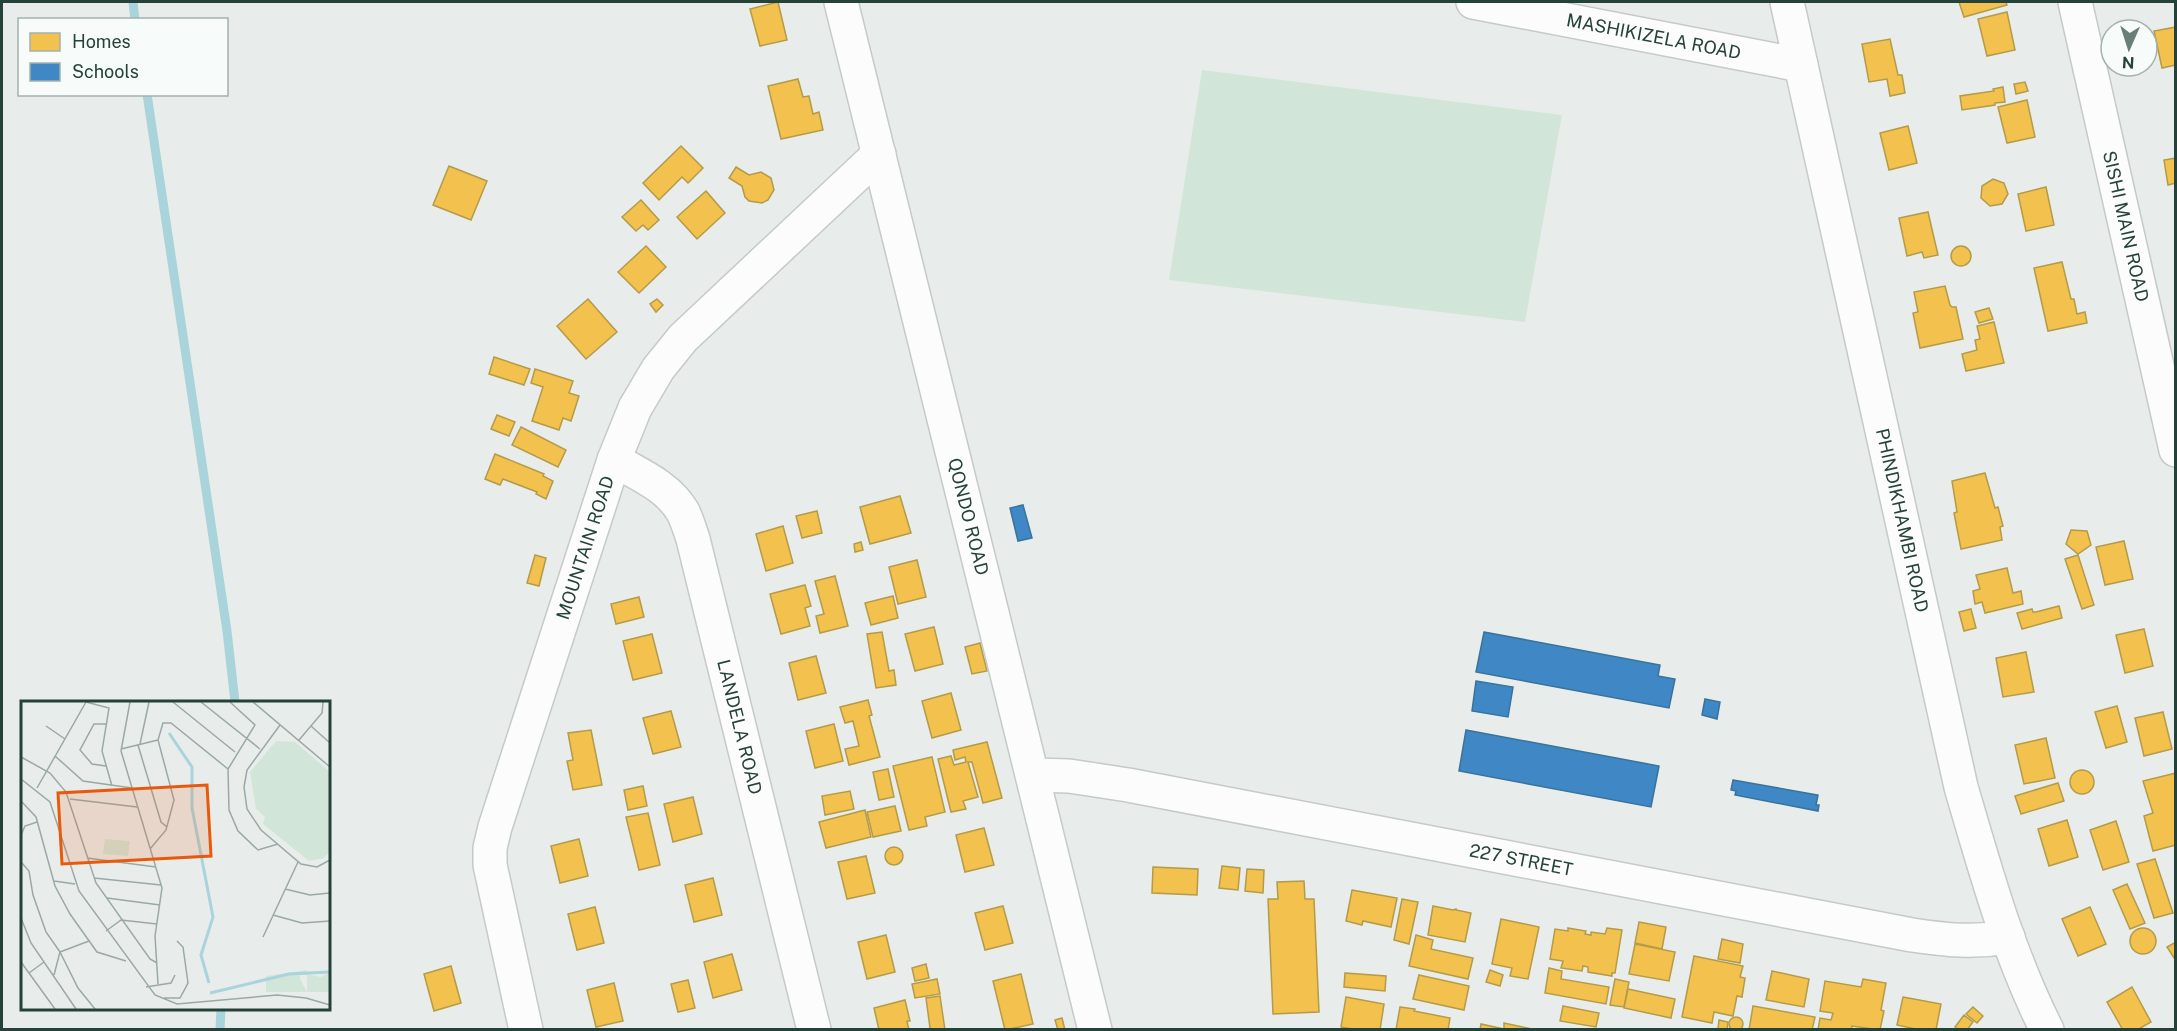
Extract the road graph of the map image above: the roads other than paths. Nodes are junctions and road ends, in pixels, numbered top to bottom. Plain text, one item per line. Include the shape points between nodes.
1 (841, 2) edge
2 (1473, 2) edge
3 (1786, 2) edge
4 (2075, 2) edge
5 (1801, 65) junction
6 (879, 154) junction
7 (2175, 450) edge
8 (614, 460) junction
9 (1034, 775) junction
10 (2008, 938) junction
11 (526, 1029) edge
12 (814, 1029) edge
13 (1095, 1029) edge
14 (2047, 1029) edge

1 - 6 street, QONDO ROAD
2 - 5 street, MASHIKIZELA ROAD
3 - 5 street, PHINDIKHAMBI ROAD
4 - 7 street, SISHI MAIN ROAD
5 - 10 street, PHINDIKHAMBI ROAD via 1960,787
6 - 8 street, MOUNTAIN ROAD via 683,338 658,369 635,408
6 - 9 street, QONDO ROAD
8 - 11 street, MOUNTAIN ROAD via 490,848 490,865
8 - 12 street, LANDELA ROAD via 656,484 684,513
9 - 10 street, 227 STREET via 1128,785 1912,935 1956,942
9 - 13 street, QONDO ROAD
10 - 14 street, PHINDIKHAMBI ROAD

